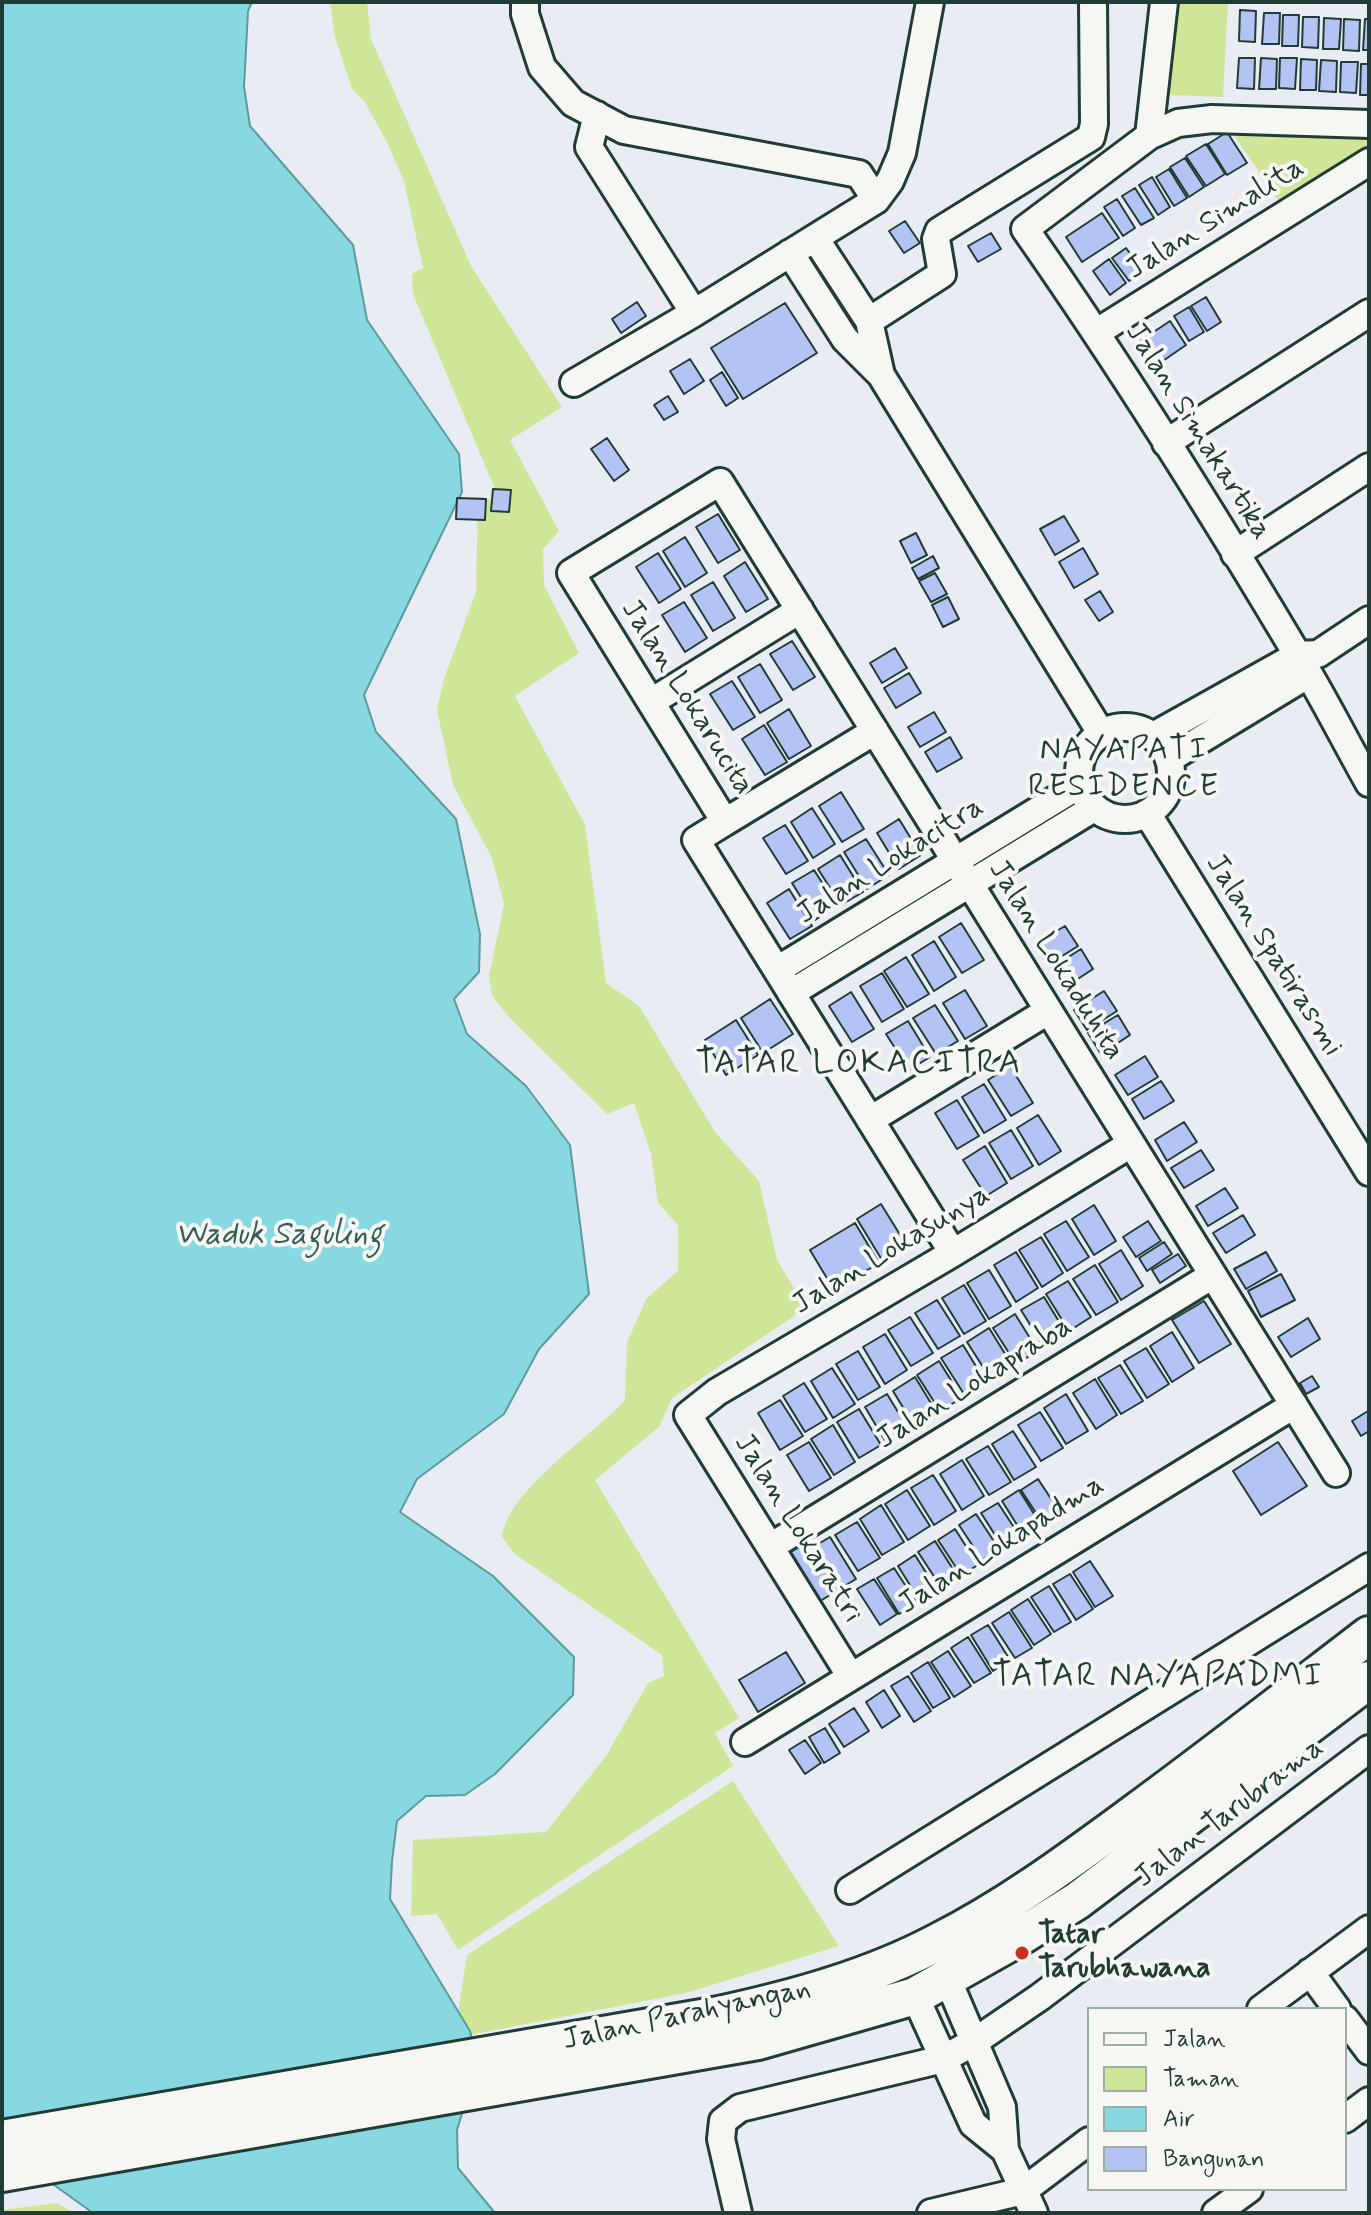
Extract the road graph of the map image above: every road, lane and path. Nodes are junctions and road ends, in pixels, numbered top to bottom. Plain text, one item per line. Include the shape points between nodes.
1 (525, 2) edge
2 (930, 2) edge
3 (1093, 2) edge
4 (1164, 2) edge
5 (597, 115) junction
6 (1369, 124) edge
7 (1149, 136) junction
8 (1369, 162) edge
9 (876, 200) junction
10 (815, 238) junction
11 (790, 253) junction
12 (694, 313) junction
13 (1369, 313) edge
14 (869, 321) junction
15 (1097, 332) junction
16 (881, 375) junction
17 (574, 383) dead end
18 (1166, 443) junction
19 (1369, 467) edge
20 (720, 482) joint
21 (1235, 554) junction
22 (800, 610) junction
23 (1369, 620) edge
24 (1308, 661) junction
25 (651, 702) junction
26 (875, 731) junction
27 (1101, 733) junction
28 (1153, 736) junction
29 (1169, 759) junction
30 (1368, 780) edge
31 (1081, 784) junction
32 (1094, 808) junction
33 (1147, 813) junction
34 (725, 822) junction
35 (955, 860) junction
36 (970, 884) junction
37 (777, 970) junction
38 (791, 993) junction
39 (1048, 1011) junction
40 (870, 1120) junction
41 (1131, 1144) junction
42 (1369, 1172) edge
43 (953, 1253) junction
44 (1213, 1275) junction
45 (1294, 1405) junction
46 (688, 1415) joint
47 (1336, 1473) dead end
48 (770, 1547) junction
49 (1369, 1567) edge
50 (1369, 1635) edge
51 (851, 1677) junction
52 (1369, 1680) edge
53 (745, 1742) dead end
54 (1369, 1749) edge
55 (1235, 1760) junction
56 (850, 1890) dead end
57 (1369, 1929) edge
58 (1310, 1972) junction
59 (947, 1978) junction
60 (915, 1996) junction
61 (1264, 2007) edge
62 (1336, 2007) edge
63 (1347, 2022) edge
64 (722, 2030) junction
65 (974, 2042) junction
66 (1369, 2051) edge
67 (943, 2059) junction
68 (1369, 2101) edge
69 (1347, 2118) edge
70 (2, 2139) edge
71 (1087, 2143) edge
72 (1005, 2150) junction
73 (2, 2173) edge
74 (1246, 2191) edge
75 (1029, 2202) edge
76 (738, 2213) edge
77 (931, 2213) edge
78 (1216, 2213) edge

1 - 5 street via 542,67 573,103
2 - 9 street via 902,153
3 - 14 street via 1091,137 939,231 942,274
4 - 7 street
5 - 9 street via 624,130 859,174
5 - 12 street via 589,147
6 - 7 street via 1212,119 1178,123
7 - 15 street, Jalan Simakartika via 1025,229
8 - 15 street, Jalan Simalita
9 - 10 street
10 - 11 street
10 - 14 street
11 - 12 street
11 - 16 street via 845,339
12 - 17 street
13 - 18 street
14 - 16 street
15 - 18 street, Jalan Simakartika
16 - 27 street
18 - 21 street, Jalan Simakartika
19 - 21 street
20 - 22 street, Jalan Lokaduhita
20 - 25 street, Jalan Lokarucita via 571,573
21 - 24 street, Jalan Simakartika
22 - 25 street
22 - 26 street, Jalan Lokaduhita
23 - 24 street
24 - 28 street
24 - 29 street
24 - 30 street, Jalan Simakartika
25 - 34 street, Jalan Lokarucita
26 - 34 street
26 - 35 street, Jalan Lokaduhita
27 - 28 street via 1128,727
27 - 31 street via 1085,750
28 - 29 street
29 - 33 street via 1170,784 1158,806
31 - 32 street
31 - 35 street, Jalan Lokacitra
32 - 33 street via 1119,818
32 - 36 street, Jalan Lokacitra
33 - 42 street, Jalan Spatirasmi
34 - 37 street, Jalan Lokarucita via 696,840
35 - 36 street, Jalan Lokaduhita
35 - 37 street, Jalan Lokacitra
36 - 38 street, Jalan Lokacitra
36 - 39 street, Jalan Lokaduhita
37 - 38 street, Jalan Lokarucita
38 - 40 street, Jalan Lokarucita
39 - 40 street
39 - 41 street, Jalan Lokaduhita
40 - 43 street, Jalan Lokarucita
41 - 43 street, Jalan Lokasunya
41 - 44 street, Jalan Lokaduhita
43 - 46 street, Jalan Lokasunya via 717,1392
44 - 45 street, Jalan Lokaduhita
44 - 48 street, Jalan Lokapraba
45 - 47 street, Jalan Lokaduhita
45 - 51 street, Jalan Lokapadma
46 - 48 street, Jalan Lokaratri
48 - 51 street, Jalan Lokaratri
49 - 56 street
50 - 55 main road, Jalan Parahyangan
51 - 53 street, Jalan Lokapadma
52 - 55 main road, Jalan Parahyangan
54 - 65 street, Jalan Tarubrama
55 - 59 main road, Jalan Parahyangan via 1077,1901
55 - 64 main road, Jalan Parahyangan via 936,1943 775,2003
57 - 58 street
58 - 61 street
58 - 62 street
59 - 60 main road, Jalan Parahyangan
59 - 65 street
60 - 64 main road, Jalan Parahyangan via 830,2022
60 - 67 street
63 - 66 street
64 - 70 main road, Jalan Parahyangan
64 - 73 main road, Jalan Parahyangan
65 - 67 street, Jalan Tarubrama
65 - 72 street via 1002,2107
67 - 72 street via 973,2124
67 - 76 street, Jalan Tarubrama via 731,2114 723,2121 721,2139
68 - 69 street
71 - 75 street
72 - 75 street
74 - 78 street
75 - 77 street

